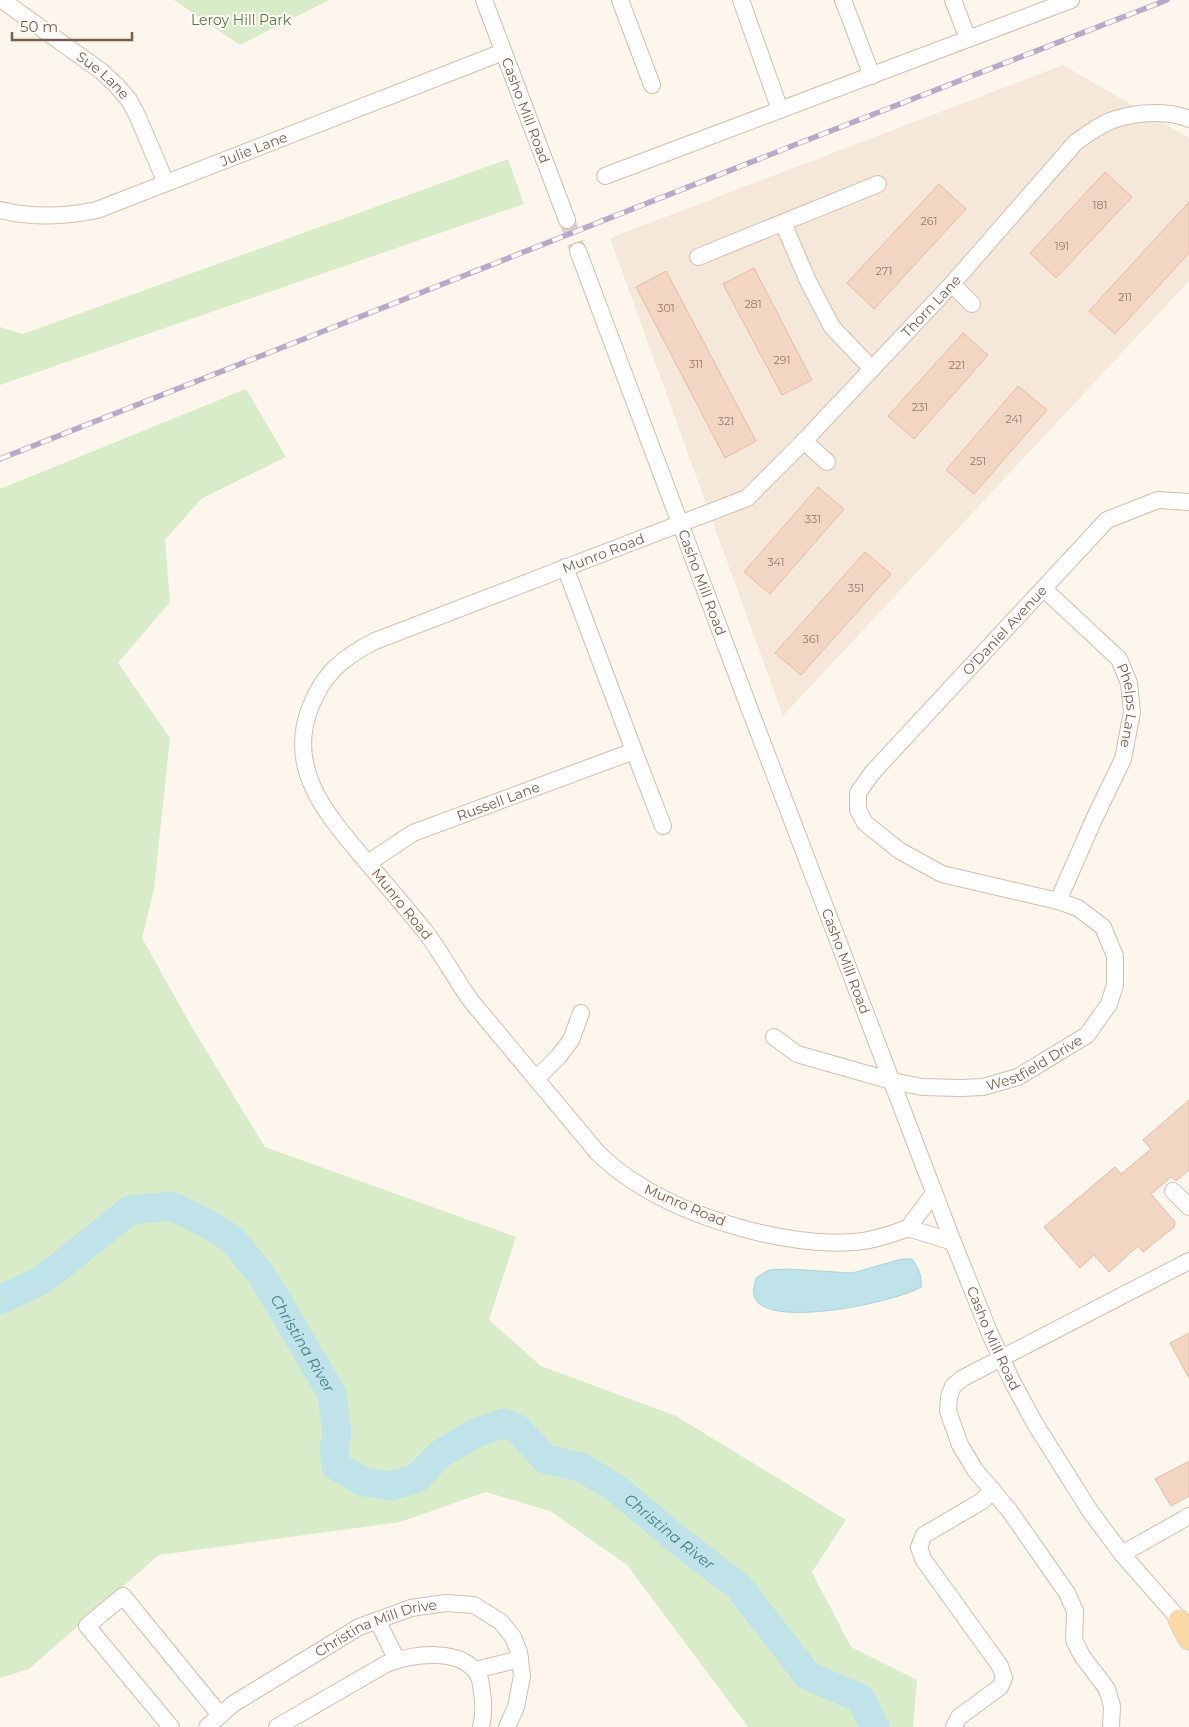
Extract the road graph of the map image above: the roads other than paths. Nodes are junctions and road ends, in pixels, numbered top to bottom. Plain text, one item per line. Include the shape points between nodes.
1 (2, 0) edge
2 (484, 0) edge
3 (620, 0) edge
4 (741, 0) edge
5 (843, 0) edge
6 (953, 0) edge
7 (1065, 1) edge
8 (968, 39) junction
9 (503, 52) junction
10 (872, 76) junction
11 (652, 84) dead end
12 (780, 110) junction
13 (1189, 119) edge
14 (605, 176) dead end
15 (166, 183) junction
16 (878, 184) dead end
17 (0, 210) edge
18 (567, 220) tunnel mouth
19 (783, 223) junction
20 (578, 251) tunnel mouth
21 (698, 257) dead end
22 (952, 284) junction
23 (972, 304) dead end
24 (872, 369) junction
25 (804, 442) junction
26 (827, 462) dead end
27 (1189, 502) edge
28 (679, 523) junction
29 (565, 567) junction
30 (1044, 589) junction
31 (634, 751) junction
32 (858, 810) joint
33 (662, 826) dead end
34 (368, 863) junction
35 (1058, 901) junction
36 (580, 1013) dead end
37 (774, 1037) dead end
38 (536, 1079) junction
39 (892, 1081) junction
40 (1173, 1191) dead end
41 (934, 1193) junction
42 (1189, 1207) edge
43 (908, 1228) junction
44 (953, 1242) junction
45 (1189, 1260) edge
46 (1001, 1358) junction
47 (993, 1490) junction
48 (1189, 1516) edge
49 (1122, 1554) junction
50 (378, 1622) junction
51 (1184, 1625) edge
52 (1189, 1639) edge
53 (520, 1659) junction
54 (397, 1660) junction
55 (475, 1670) junction
56 (220, 1714) junction
57 (172, 1727) edge
58 (207, 1727) edge
59 (277, 1727) edge
60 (481, 1727) edge
61 (507, 1727) edge
62 (954, 1727) edge
63 (1111, 1727) edge

1 - 15 street, Sue Lane via 116,85 137,115
2 - 9 street, Casho Mill Road
3 - 11 street
4 - 12 street
5 - 10 street
6 - 8 street
7 - 8 street
8 - 10 street
9 - 15 street, Julie Lane
9 - 18 street, Casho Mill Road
10 - 12 street
12 - 14 street
13 - 22 street, Thorn Lane via 1166,113 1117,118 1076,142
15 - 17 street, Julie Lane via 97,210 78,214 37,216
16 - 19 street
19 - 21 street
19 - 24 street via 832,327
20 - 28 street, Casho Mill Road
22 - 23 street
22 - 24 street, Thorn Lane
24 - 25 street, Thorn Lane
25 - 26 street
25 - 28 street, Thorn Lane via 747,498
27 - 30 street, O'Daniel Avenue via 1158,500 1107,520
28 - 29 street, Munro Road
28 - 39 street, Casho Mill Road
29 - 31 street
29 - 34 street, Munro Road via 375,641 338,664 325,679 315,695 305,726 307,771 328,815
30 - 32 street, O'Daniel Avenue via 872,773 858,793
30 - 35 street, Phelps Lane via 1119,659 1129,683 1132,712 1123,758
31 - 33 street
31 - 34 street, Russell Lane via 422,829
32 - 35 street, Westfield Drive via 865,823 900,852 942,874
34 - 38 street, Munro Road via 424,930 472,1002
35 - 39 street, Westfield Drive via 1078,908 1103,928 1115,956 1115,985 1109,1004 1087,1035 1018,1078 1000,1083 960,1088 922,1087
36 - 38 street via 571,1040
37 - 39 street, Westfield Drive via 797,1054
38 - 43 street, Munro Road via 614,1168 661,1198 691,1211 777,1236 828,1243 879,1238
39 - 41 street, Casho Mill Road
40 - 42 street
41 - 43 street
41 - 44 street, Casho Mill Road
43 - 44 street
44 - 46 street, Casho Mill Road
45 - 46 street
46 - 47 street via 954,1386 948,1411 960,1445 975,1470
46 - 49 street, Casho Mill Road via 1056,1459
47 - 62 street via 982,1501 924,1535 919,1547 923,1559 1000,1666 1004,1678 1000,1687 959,1717
47 - 63 street via 1068,1594 1075,1611 1074,1640 1107,1689 1112,1706
48 - 49 street
49 - 51 street, Casho Mill Road
50 - 53 street, Christina Mill Drive via 400,1612 428,1606 446,1603 474,1605 501,1622 513,1637
50 - 54 street
50 - 56 street, Christina Mill Drive via 359,1628
51 - 52 main road
53 - 55 street
53 - 61 street, Christina Mill Drive via 520,1696
54 - 55 street via 437,1655 457,1659
54 - 59 street
55 - 60 street via 480,1678 484,1709
56 - 57 street via 123,1596 87,1626
56 - 58 street, Christina Mill Drive

